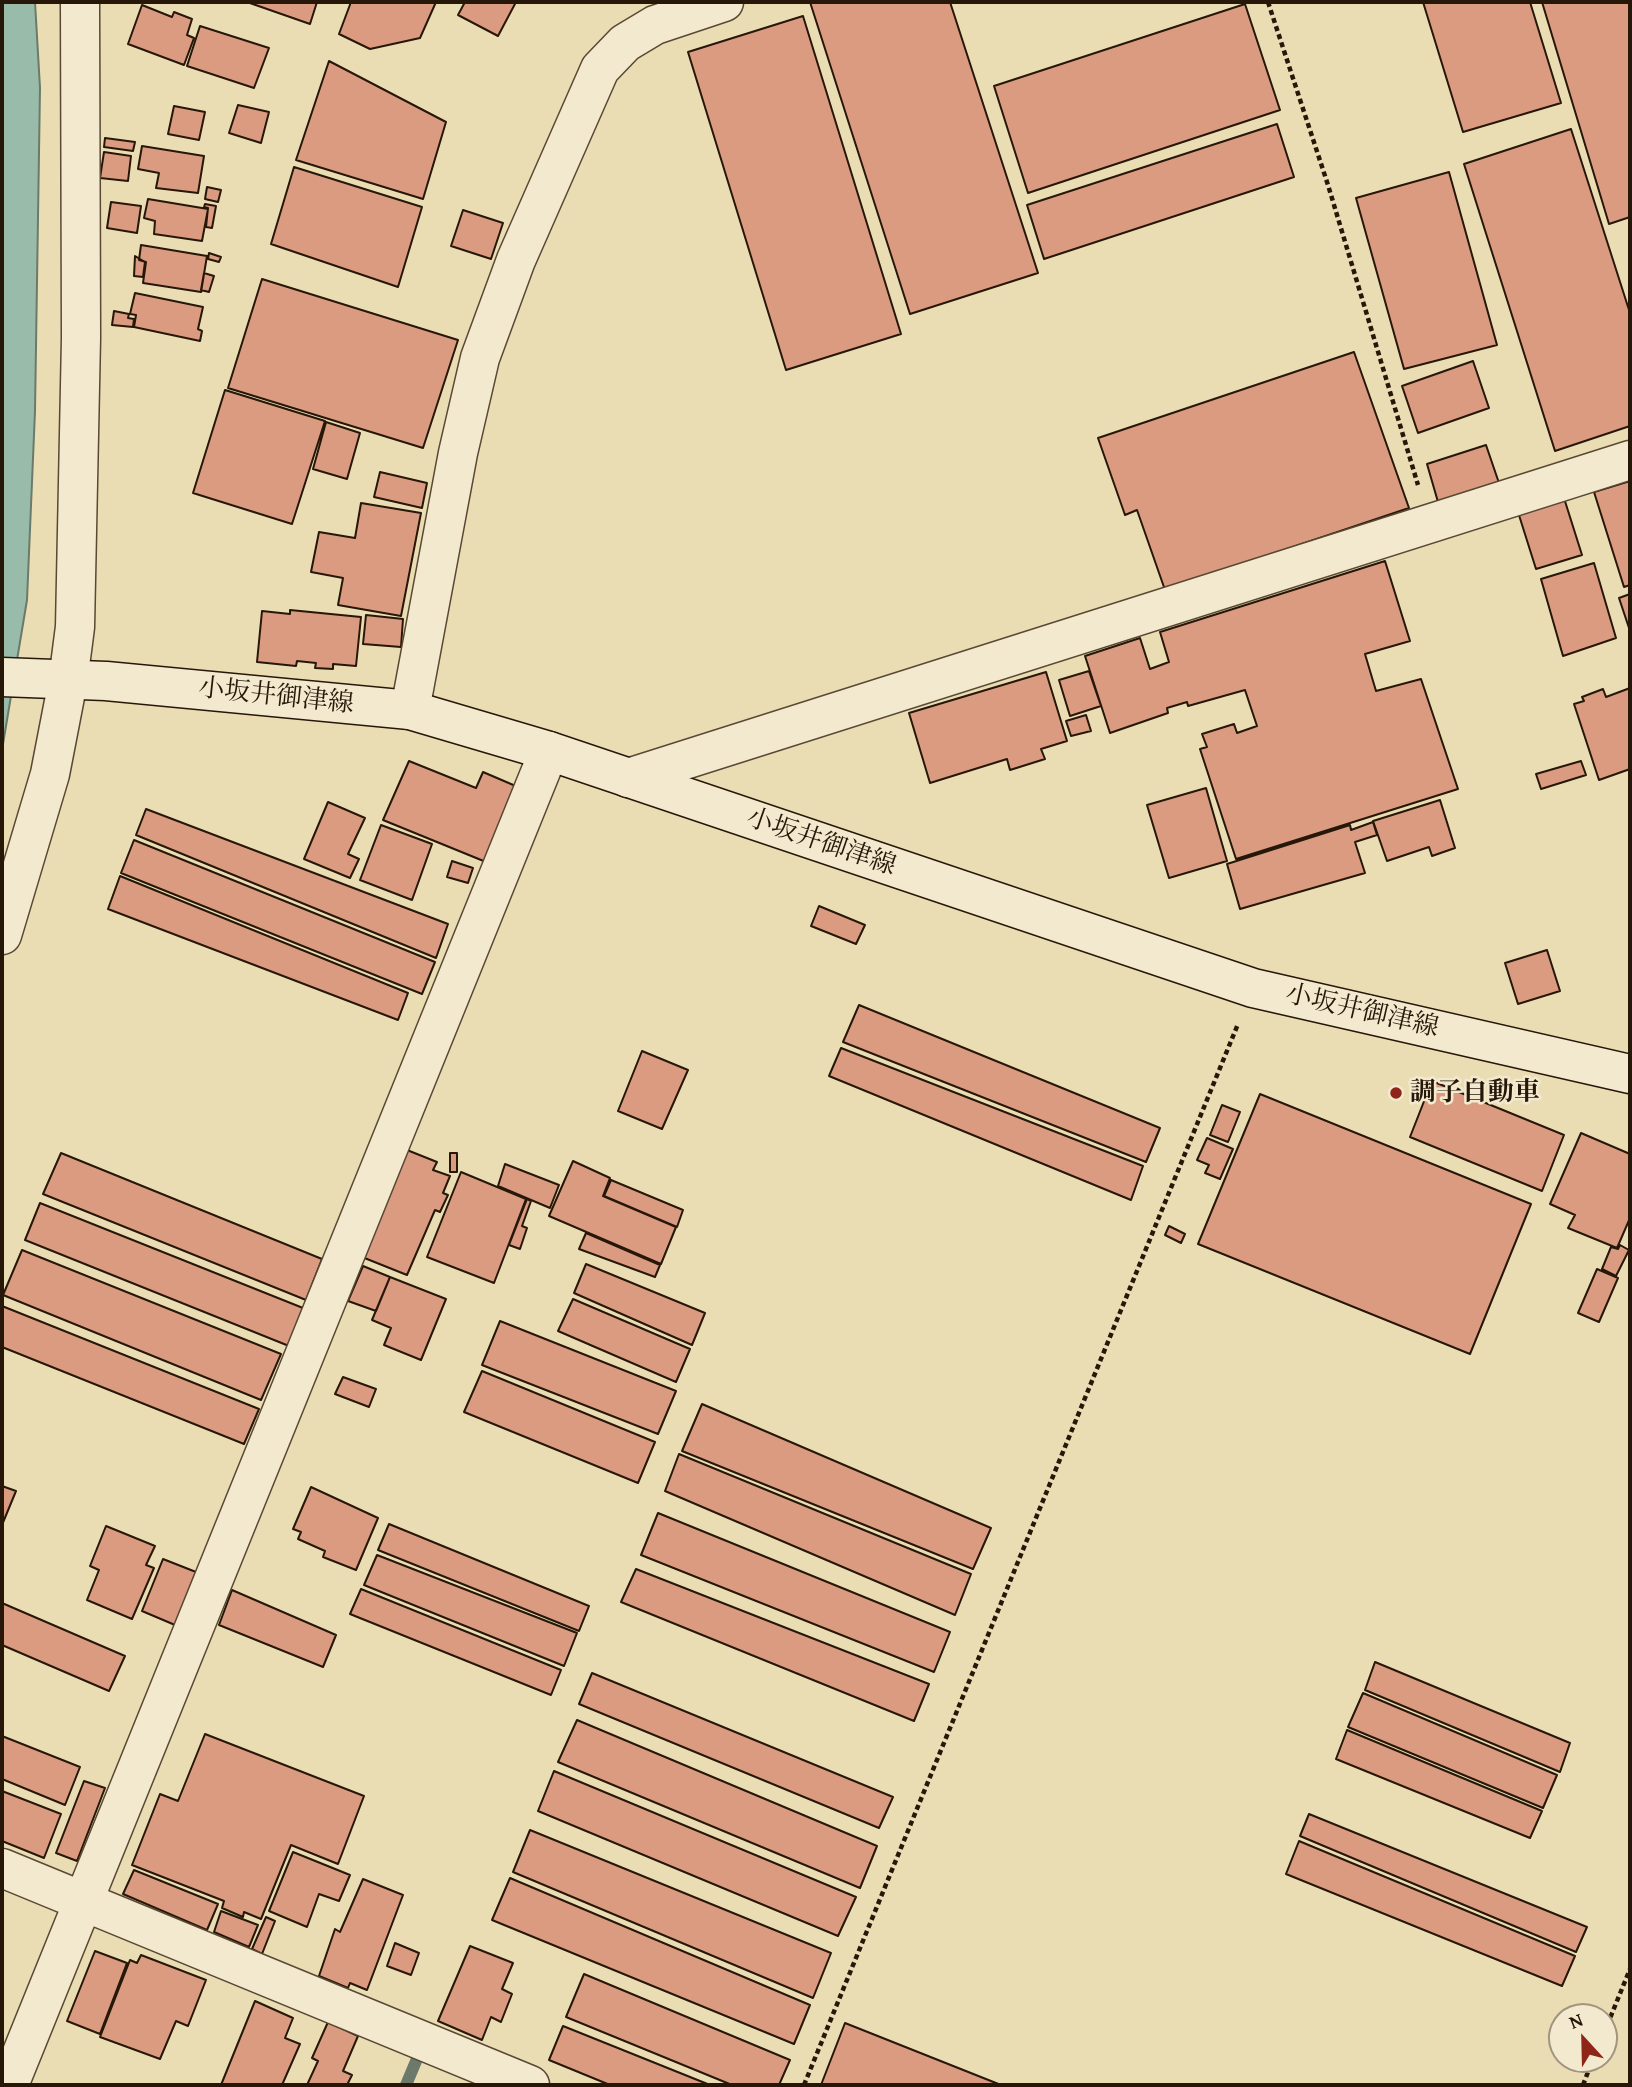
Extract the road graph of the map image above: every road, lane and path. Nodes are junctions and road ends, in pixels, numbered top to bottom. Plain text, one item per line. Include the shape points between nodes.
1 (80, 2) edge
2 (724, 2) edge
3 (1268, 2) edge
4 (1630, 460) edge
5 (1431, 526) junction
6 (2, 677) edge
7 (57, 680) junction
8 (410, 710) junction
9 (549, 751) junction
10 (628, 778) junction
11 (2, 935) edge
12 (1253, 988) junction
13 (1630, 1074) edge
14 (2, 1868) edge
15 (84, 1903) junction
16 (1630, 1969) edge
17 (1616, 2003) edge
18 (9, 2085) edge
19 (530, 2085) edge
20 (804, 2085) edge

1 - 7 street via 81,338 75,626
2 - 8 street via 655,25 625,43 594,82 516,260 480,358
3 - 5 path
4 - 5 street
5 - 10 street
6 - 7 street, 小坂井御津線
7 - 8 street, 小坂井御津線
7 - 11 street via 50,774
8 - 9 street, 小坂井御津線
9 - 10 street, 小坂井御津線
9 - 15 street
10 - 12 street, 小坂井御津線
12 - 13 street, 小坂井御津線
12 - 20 path
14 - 15 street
15 - 18 street
15 - 19 street
16 - 17 path

